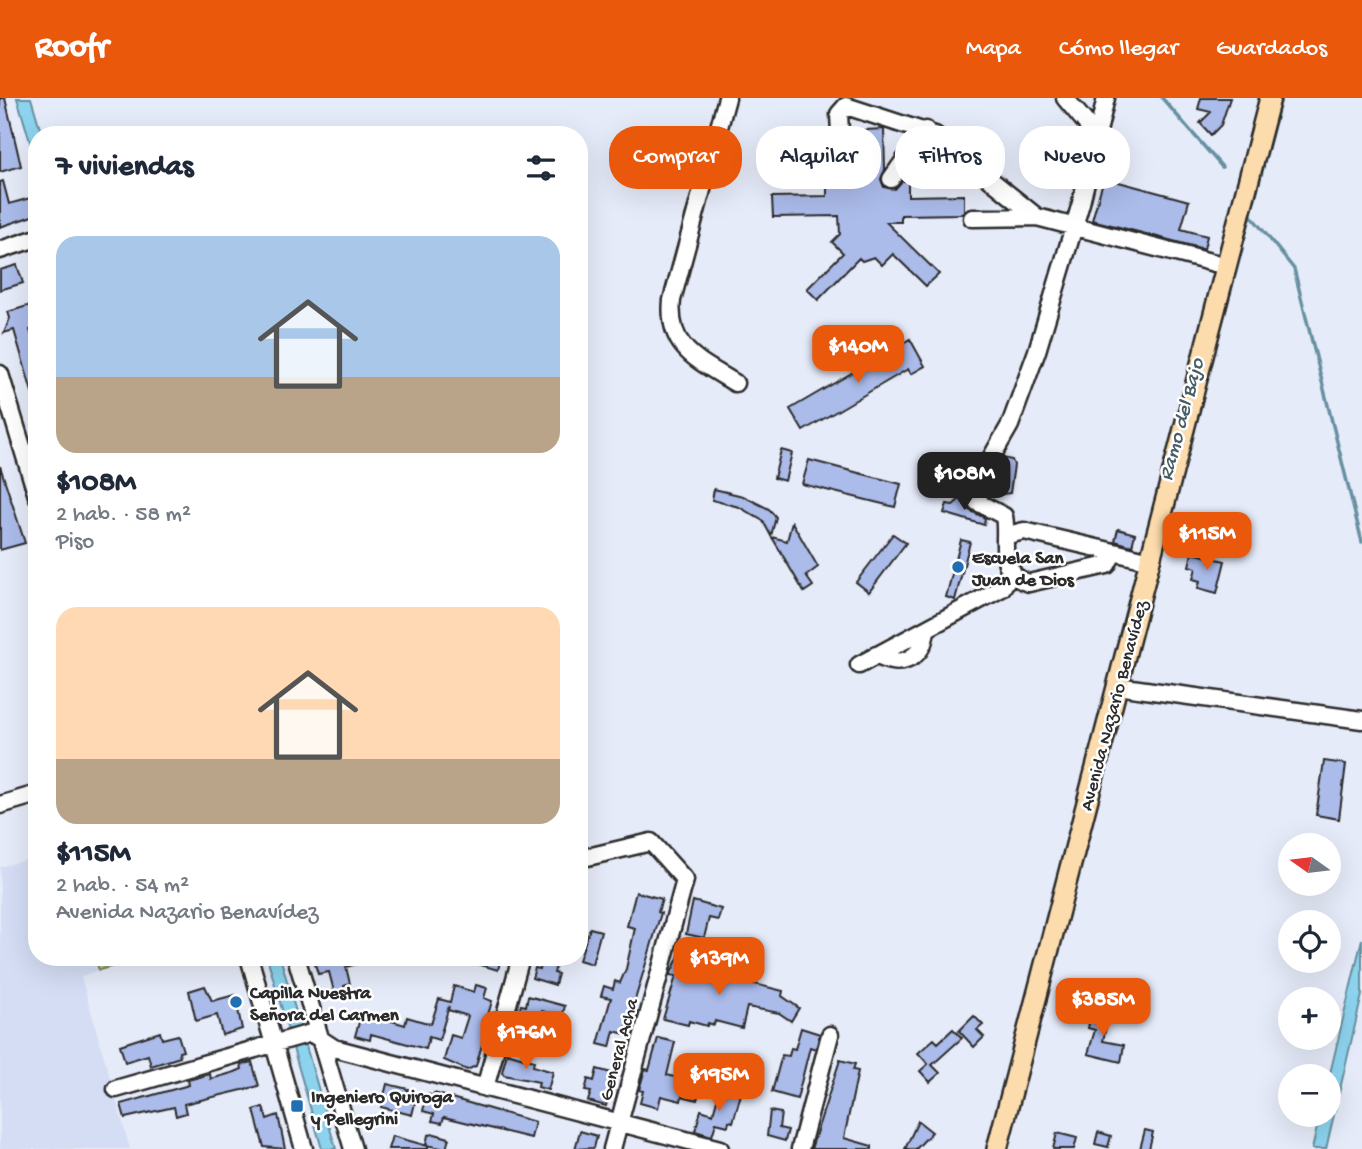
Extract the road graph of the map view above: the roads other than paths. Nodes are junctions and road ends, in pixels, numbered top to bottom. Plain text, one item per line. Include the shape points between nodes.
1 (727, 98) edge
2 (1065, 98) edge
3 (1106, 98) edge
4 (1270, 98) edge
5 (840, 126) edge
6 (913, 126) edge
7 (1087, 126) edge
8 (1099, 126) edge
9 (895, 173) edge
10 (891, 179) dead end
11 (1003, 189) edge
12 (1084, 189) edge
13 (1037, 217) junction
14 (972, 218) dead end
15 (1075, 226) junction
16 (28, 241) edge
17 (0, 250) edge
18 (1226, 265) junction
19 (0, 374) edge
20 (734, 383) dead end
21 (28, 466) edge
22 (1008, 535) junction
23 (1114, 552) junction
24 (1150, 561) junction
25 (1012, 571) junction
26 (859, 666) dead end
27 (1117, 686) junction
28 (1362, 719) edge
29 (28, 797) edge
30 (0, 805) edge
31 (588, 857) edge
32 (253, 966) edge
33 (299, 966) edge
34 (519, 966) edge
35 (830, 1035) dead end
36 (288, 1038) junction
37 (320, 1039) junction
38 (485, 1087) junction
39 (116, 1089) dead end
40 (619, 1123) junction
41 (304, 1149) edge
42 (353, 1149) edge
43 (611, 1149) edge
44 (720, 1149) edge
45 (800, 1149) edge
46 (997, 1149) edge

1 - 20 street via 670,316 673,331 690,355
2 - 7 street
3 - 8 street
4 - 18 main road, Avenida Nazario Benavídez
5 - 6 street via 839,114 846,106
9 - 10 street
11 - 13 street
12 - 15 street
13 - 14 street
13 - 15 street
15 - 18 street
15 - 22 street via 1037,351 1010,425 987,465 977,502 1004,516
16 - 17 street
18 - 24 main road, Avenida Nazario Benavídez
19 - 21 street
22 - 23 street via 1024,531
22 - 25 street via 1003,553
23 - 24 street
23 - 25 street via 1107,565 1029,583
24 - 27 main road, Avenida Nazario Benavídez
25 - 26 street via 1002,588 926,629 920,652 910,660 887,662 876,656
27 - 28 street
27 - 46 main road, Avenida Nazario Benavídez
29 - 30 street
31 - 40 street, General Acha via 651,842 685,880
32 - 36 street
33 - 37 street
34 - 38 street
35 - 45 street
36 - 37 street via 311,1033
36 - 39 street
36 - 41 street
37 - 38 street via 334,1048
37 - 42 street
38 - 40 street
40 - 43 street, General Acha
40 - 44 street

